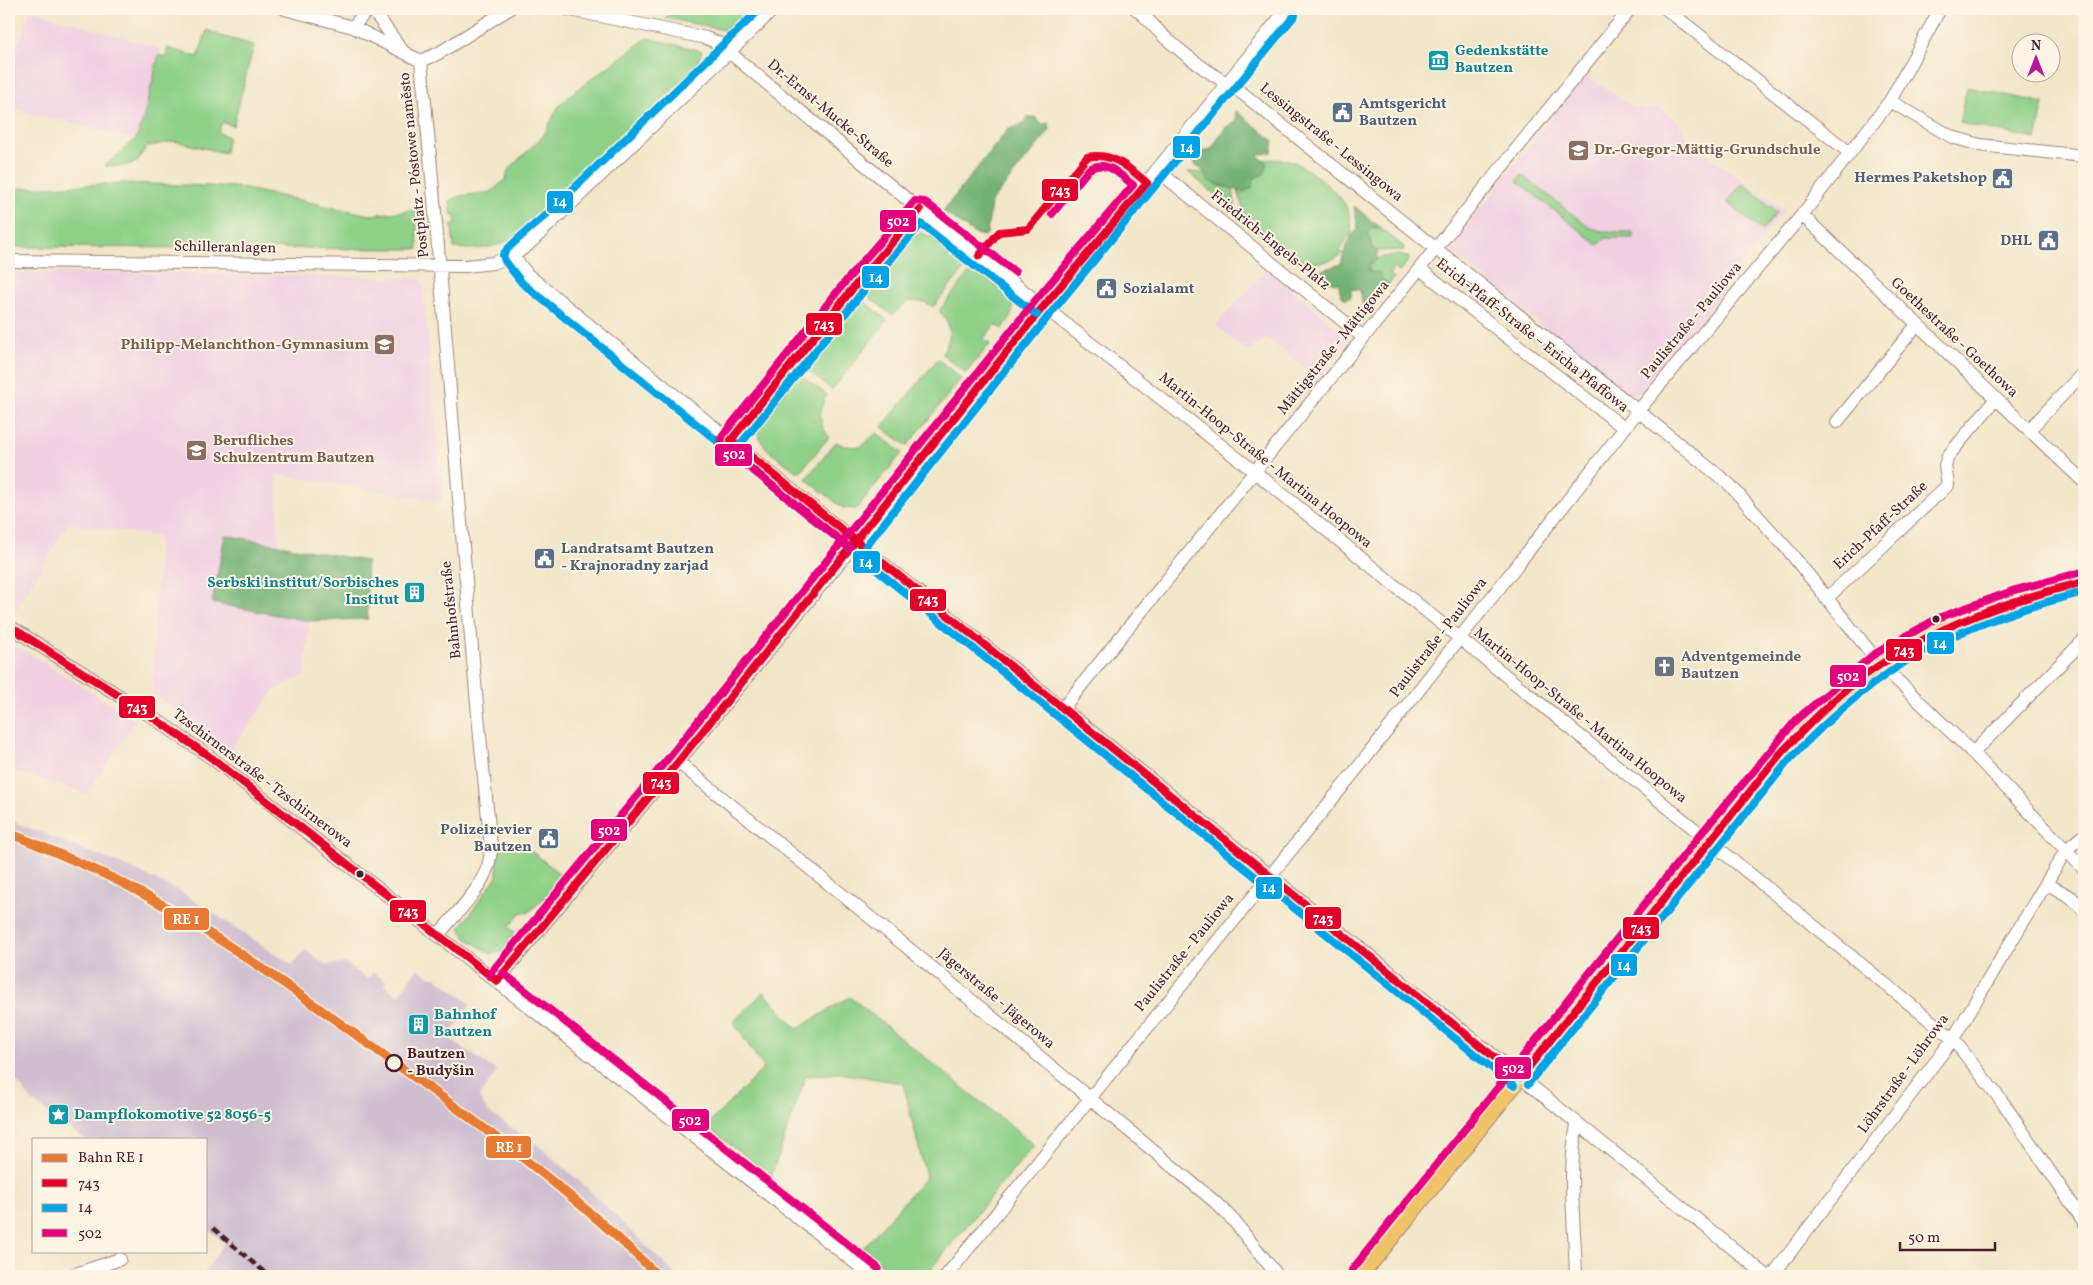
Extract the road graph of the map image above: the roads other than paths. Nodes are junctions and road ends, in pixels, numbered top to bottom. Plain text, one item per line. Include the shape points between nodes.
1 (284, 9) edge
2 (368, 9) edge
3 (372, 9) edge
4 (509, 9) edge
5 (566, 9) edge
6 (774, 9) edge
7 (1136, 9) edge
8 (1287, 9) edge
9 (1630, 9) edge
10 (1666, 9) edge
11 (1940, 9) edge
12 (354, 27) junction
13 (403, 52) junction
14 (729, 52) junction
15 (421, 61) junction
16 (1226, 85) junction
17 (1890, 102) junction
18 (1850, 153) junction
19 (2084, 156) edge
20 (1157, 170) junction
21 (920, 210) junction
22 (1802, 216) junction
23 (1436, 248) junction
24 (513, 256) junction
25 (9, 261) edge
26 (441, 266) junction
27 (1420, 269) junction
28 (1043, 307) junction
29 (1916, 326) junction
30 (1363, 337) junction
31 (2084, 372) edge
32 (1995, 400) junction
33 (1638, 411) junction
34 (1837, 422) dead end
35 (1624, 428) junction
36 (2029, 430) junction
37 (731, 440) junction
38 (1255, 472) junction
39 (2084, 482) edge
40 (857, 541) junction
41 (2084, 582) edge
42 (1826, 599) junction
43 (9, 626) edge
44 (1458, 638) junction
45 (2084, 640) edge
46 (1879, 663) junction
47 (1064, 708) junction
48 (1973, 753) junction
49 (678, 762) junction
50 (2084, 835) edge
51 (1708, 841) junction
52 (2066, 850) junction
53 (2084, 870) edge
54 (1270, 875) junction
55 (2047, 884) junction
56 (2084, 911) edge
57 (439, 934) junction
58 (497, 981) junction
59 (1953, 1039) junction
60 (1520, 1078) junction
61 (1088, 1098) junction
62 (1577, 1125) junction
63 (2084, 1222) edge
64 (120, 1259) dead end
65 (70, 1276) edge
66 (872, 1276) edge
67 (946, 1276) edge
68 (1278, 1276) edge
69 (1360, 1276) edge
70 (1576, 1276) edge
71 (1767, 1276) edge
72 (1772, 1276) edge

1 - 12 street, Postplatz - Póstowe naměsto
2 - 12 street
3 - 13 street, Postplatz - Póstowe naměsto
4 - 15 street, Postplatz - Póstowe naměsto
5 - 14 street, Dr.-Ernst-Mucke-Straße via 706,38
6 - 14 street, Schilleranlagen
7 - 16 street, Lessingstraße - Lessingowa via 1168,40
8 - 16 street
9 - 23 street, Mättigstraße - Mättigowa
10 - 18 street
11 - 17 street, Paulistraße - Pauliowa
12 - 13 street, Postplatz - Póstowe naměsto
13 - 15 street, Postplatz - Póstowe naměsto
14 - 21 street, Dr.-Ernst-Mucke-Straße
14 - 24 street, Schilleranlagen via 580,197
15 - 26 street, Postplatz - Póstowe naměsto
16 - 20 street
16 - 23 street, Lessingstraße - Lessingowa via 1242,93
17 - 18 street, Paulistraße - Pauliowa
17 - 19 street via 1952,137 1980,145
18 - 22 street, Paulistraße - Pauliowa
20 - 28 street
20 - 30 street, Friedrich-Engels-Platz
21 - 28 street, Dr.-Ernst-Mucke-Straße
21 - 37 street
22 - 29 street, Goethestraße - Goethowa
22 - 33 street, Paulistraße - Pauliowa
23 - 27 street, Mättigstraße - Mättigowa
23 - 33 street, Erich-Pfaff-Straße – Ericha Pfaffowa
24 - 26 street, Schilleranlagen via 493,263
24 - 37 street via 528,275
25 - 26 street, Schilleranlagen
26 - 57 street, Bahnhofstraße via 458,499 492,855 483,879
27 - 30 street, Mättigstraße - Mättigowa
27 - 35 street, Erich-Pfaff-Straße – Ericha Pfaffowa
28 - 38 street, Martin-Hoop-Straße - Martina Hoopowa
28 - 40 street
29 - 32 street, Goethestraße - Goethowa
29 - 34 street
30 - 38 street, Mättigstraße - Mättigowa
31 - 36 street
32 - 36 street, Goethestraße - Goethowa
32 - 42 street, Erich-Pfaff-Straße via 1948,456 1945,466 1948,485
33 - 35 street, Paulistraße - Pauliowa
33 - 42 street, Erich-Pfaff-Straße – Ericha Pfaffowa via 1728,484 1764,522
35 - 44 street, Paulistraße - Pauliowa
36 - 39 street, Goethestraße - Goethowa
37 - 40 street
38 - 44 street, Martin-Hoop-Straße - Martina Hoopowa
38 - 47 street, Mättigstraße - Mättigowa
40 - 47 street
40 - 49 street
41 - 46 main road via 2018,599 1942,627
42 - 46 street, Erich-Pfaff-Straße – Ericha Pfaffowa
43 - 57 street, Tzschirnerstraße - Tzschirnerowa via 213,759
44 - 51 street, Martin-Hoop-Straße - Martina Hoopowa
44 - 54 street, Paulistraße - Pauliowa
45 - 48 street
46 - 48 street, Erich-Pfaff-Straße – Ericha Pfaffowa
46 - 51 main road via 1804,726
47 - 54 street
48 - 52 street, Erich-Pfaff-Straße – Ericha Pfaffowa
49 - 58 street
49 - 61 street, Jägerstraße - Jägerowa
50 - 52 street, Löhrstraße - Löhrowa
51 - 59 street, Martin-Hoop-Straße - Martina Hoopowa
51 - 60 main road
52 - 53 street, Erich-Pfaff-Straße – Ericha Pfaffowa
52 - 55 street, Löhrstraße - Löhrowa
54 - 60 street
54 - 61 street, Paulistraße - Pauliowa
55 - 56 street via 2071,897
55 - 59 street, Löhrstraße - Löhrowa
57 - 58 street, Tzschirnerstraße - Tzschirnerowa
58 - 66 street, Tzschirnerstraße - Tzschirnerowa
59 - 63 street, Martin-Hoop-Straße - Martina Hoopowa via 2004,1104
59 - 72 street, Löhrstraße - Löhrowa
60 - 62 street
60 - 69 main road
61 - 67 street, Paulistraße - Pauliowa
61 - 68 street, Jägerstraße - Jägerowa via 1214,1200
62 - 70 street via 1572,1169
62 - 71 street
64 - 65 street

